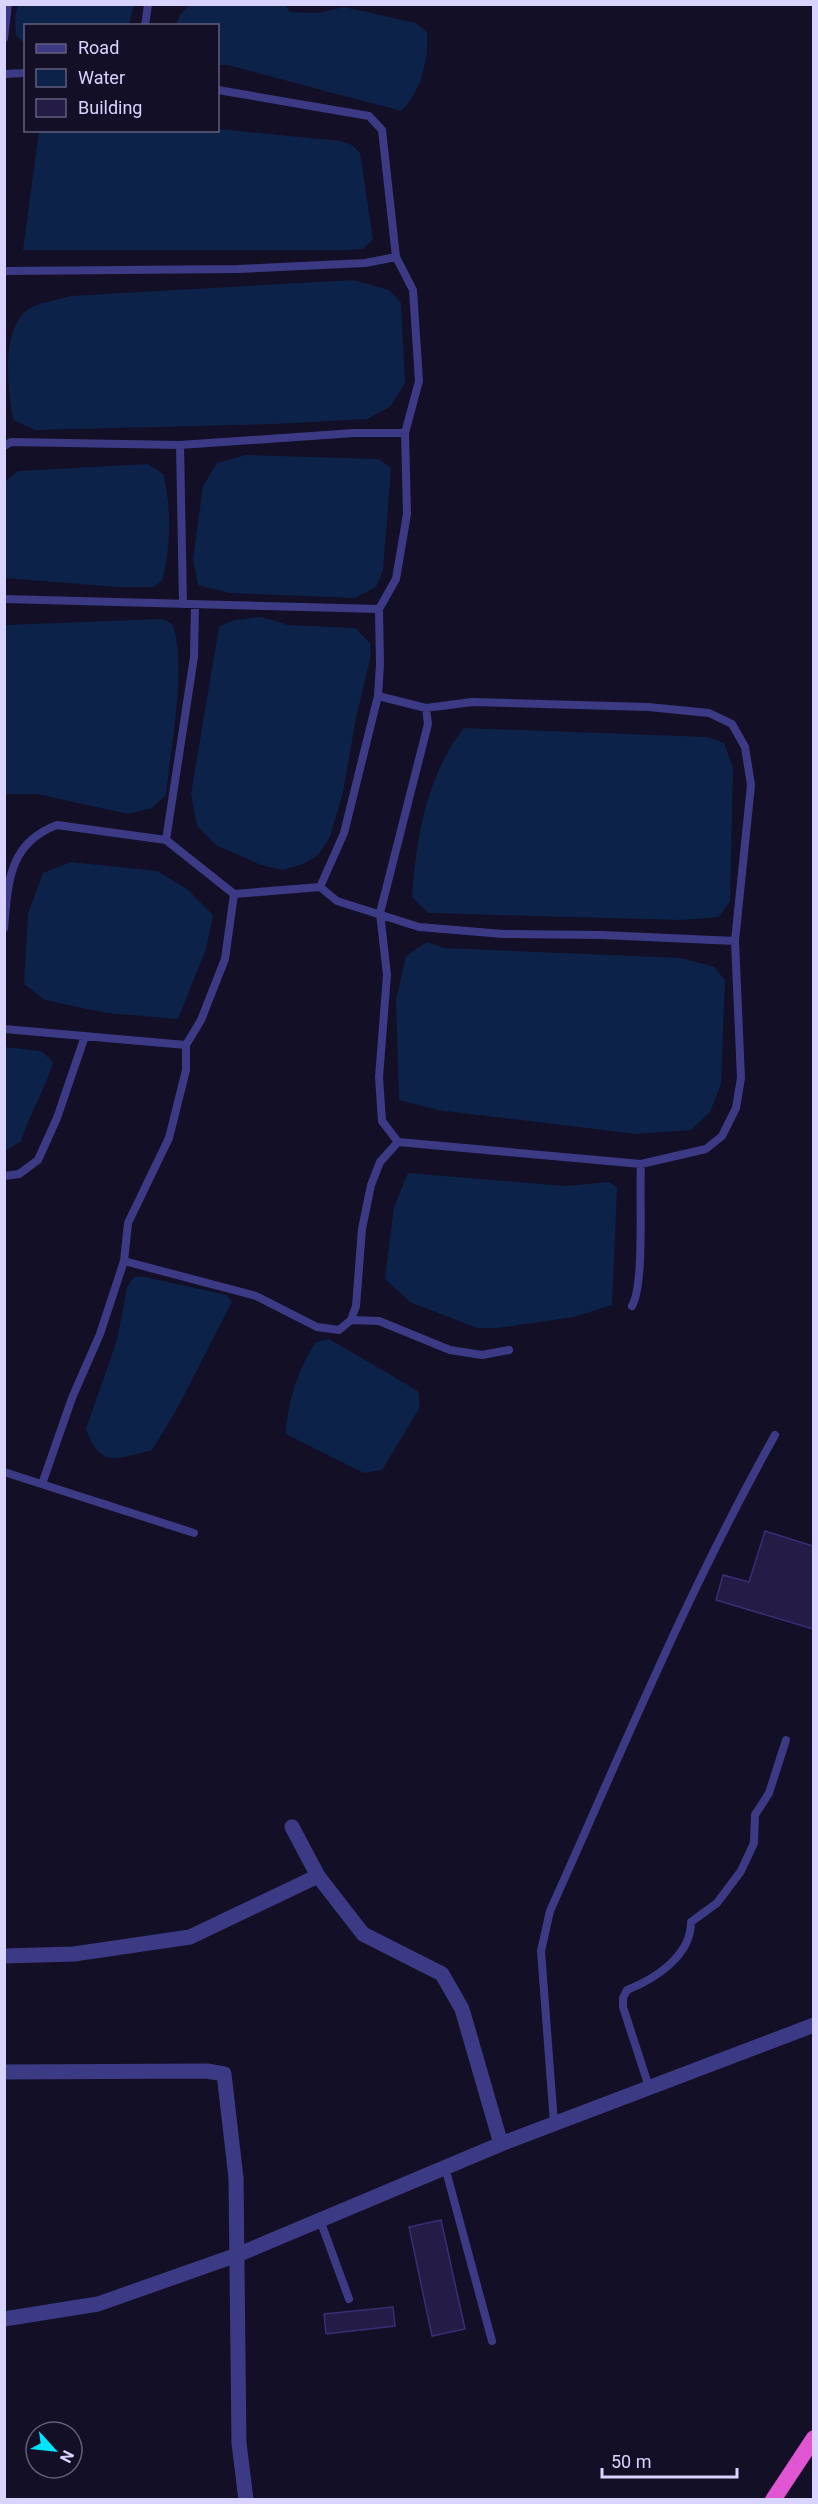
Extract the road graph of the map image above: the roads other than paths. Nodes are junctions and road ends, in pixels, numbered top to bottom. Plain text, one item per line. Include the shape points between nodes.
1 (8, 4) edge
2 (148, 4) edge
3 (145, 24) edge
4 (4, 38) edge
5 (24, 73) edge
6 (4, 74) edge
7 (219, 90) edge
8 (396, 257) junction
9 (4, 271) edge
10 (405, 433) junction
11 (4, 435) edge
12 (8, 444) edge
13 (180, 445) junction
14 (4, 599) edge
15 (183, 604) junction
16 (195, 605) junction
17 (379, 609) junction
18 (378, 696) junction
19 (426, 708) junction
20 (166, 840) junction
21 (320, 887) junction
22 (234, 894) junction
23 (380, 913) junction
24 (4, 928) edge
25 (735, 941) junction
26 (4, 1029) edge
27 (85, 1036) junction
28 (186, 1045) junction
29 (398, 1142) junction
30 (640, 1164) junction
31 (4, 1176) edge
32 (124, 1261) junction
33 (632, 1306) dead end
34 (351, 1320) junction
35 (509, 1350) dead end
36 (775, 1435) dead end
37 (4, 1472) edge
38 (42, 1484) junction
39 (194, 1533) dead end
40 (786, 1740) dead end
41 (292, 1827) dead end
42 (318, 1876) junction
43 (4, 1956) edge
44 (813, 2025) edge
45 (4, 2072) edge
46 (649, 2087) junction
47 (554, 2123) junction
48 (501, 2144) junction
49 (445, 2167) junction
50 (320, 2220) junction
51 (237, 2255) junction
52 (350, 2299) dead end
53 (4, 2319) edge
54 (492, 2341) dead end
55 (813, 2438) edge
56 (246, 2499) edge
57 (773, 2499) edge

1 - 4 lane
2 - 3 lane
5 - 6 lane
7 - 8 lane via 369,116 382,130
8 - 9 lane via 365,263 238,269
8 - 10 lane via 413,290 419,381
10 - 13 lane
10 - 17 lane via 407,514 396,579
11 - 12 lane
12 - 13 lane
13 - 15 lane
14 - 15 lane
15 - 16 lane
16 - 17 lane
16 - 20 lane via 194,657
17 - 18 lane
18 - 19 lane
18 - 21 lane via 344,833
19 - 23 lane via 428,724
19 - 25 lane via 472,702 648,707 709,713 732,724 745,747 752,785
20 - 22 lane
20 - 24 lane via 57,825 41,831 23,849 8,879
21 - 22 lane
21 - 23 lane via 337,900
22 - 28 lane via 225,959 201,1020
23 - 25 lane via 419,927 502,934 602,934
23 - 29 lane via 387,975 379,1077 382,1121
25 - 30 lane via 741,1078 736,1108 722,1136 706,1149
26 - 27 lane
27 - 28 lane
27 - 31 lane via 38,1160 19,1174
28 - 32 lane via 186,1070 169,1138 128,1223
29 - 30 lane
29 - 34 lane via 380,1162 371,1185
30 - 33 lane via 638,1296
32 - 34 lane via 256,1296 317,1327 339,1330
32 - 38 lane
34 - 35 lane via 379,1321 450,1350 482,1355
36 - 47 lane via 729,1516 688,1602 550,1911 541,1951
37 - 38 lane
38 - 39 lane
40 - 46 lane via 769,1793 755,1815 754,1842 741,1871 717,1903 691,1922 681,1952 669,1966 627,1990 623,1998
41 - 42 street
42 - 43 street via 190,1937 74,1954
42 - 48 street via 363,1934 442,1974 462,2010
44 - 46 street
45 - 51 street via 224,2074 236,2178
46 - 47 street
47 - 48 street
48 - 49 street
49 - 50 street
49 - 54 lane
50 - 51 street
50 - 52 lane
51 - 53 street via 98,2304
51 - 56 street via 239,2443
55 - 57 highway

